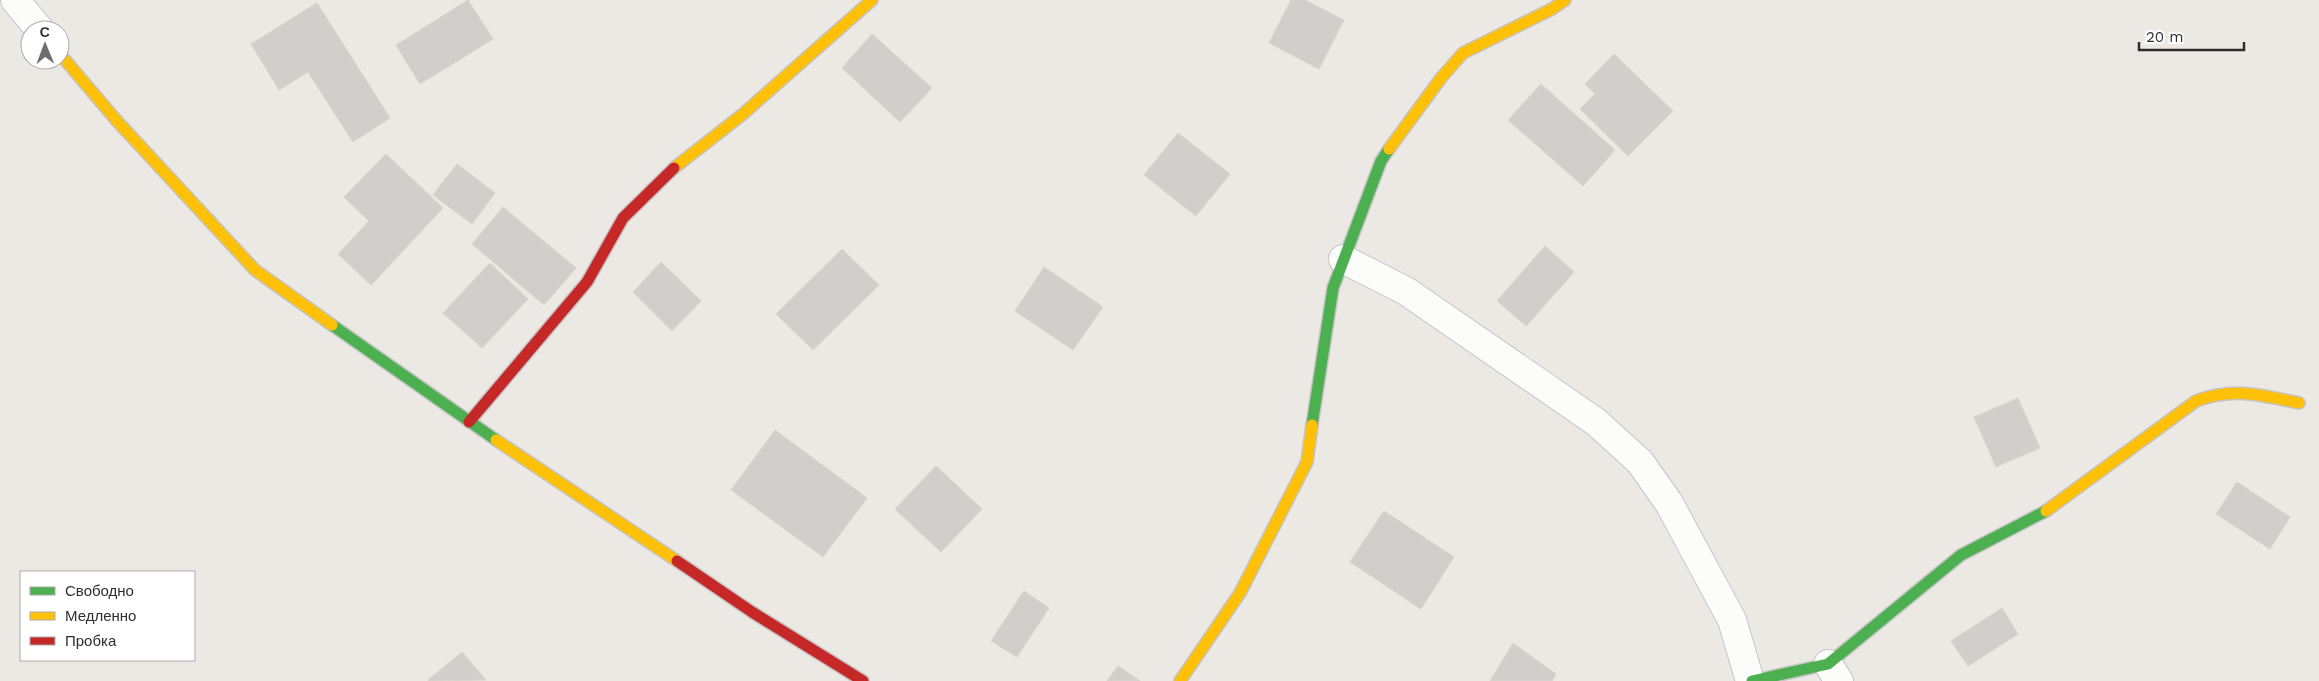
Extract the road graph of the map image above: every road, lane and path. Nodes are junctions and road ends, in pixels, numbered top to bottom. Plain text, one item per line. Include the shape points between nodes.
1 (14, 0) edge
2 (872, 0) edge
3 (1564, 0) edge
4 (31, 20) edge
5 (70, 66) edge
6 (1343, 259) junction
7 (2299, 403) dead end
8 (469, 422) junction
9 (1833, 673) edge
10 (863, 681) edge
11 (1180, 681) edge
12 (1751, 681) edge

1 - 4 street
2 - 8 street via 743,114 668,173 623,218 587,282
3 - 6 street via 1463,53 1441,78 1381,161
5 - 8 street via 255,270
6 - 11 street via 1333,288 1306,462 1240,593
6 - 12 street via 1423,303 1596,422 1640,462 1669,503 1732,620
7 - 9 street via 2237,390 2213,394 2196,402 2044,512 1961,555
8 - 10 street via 752,612
9 - 12 street

